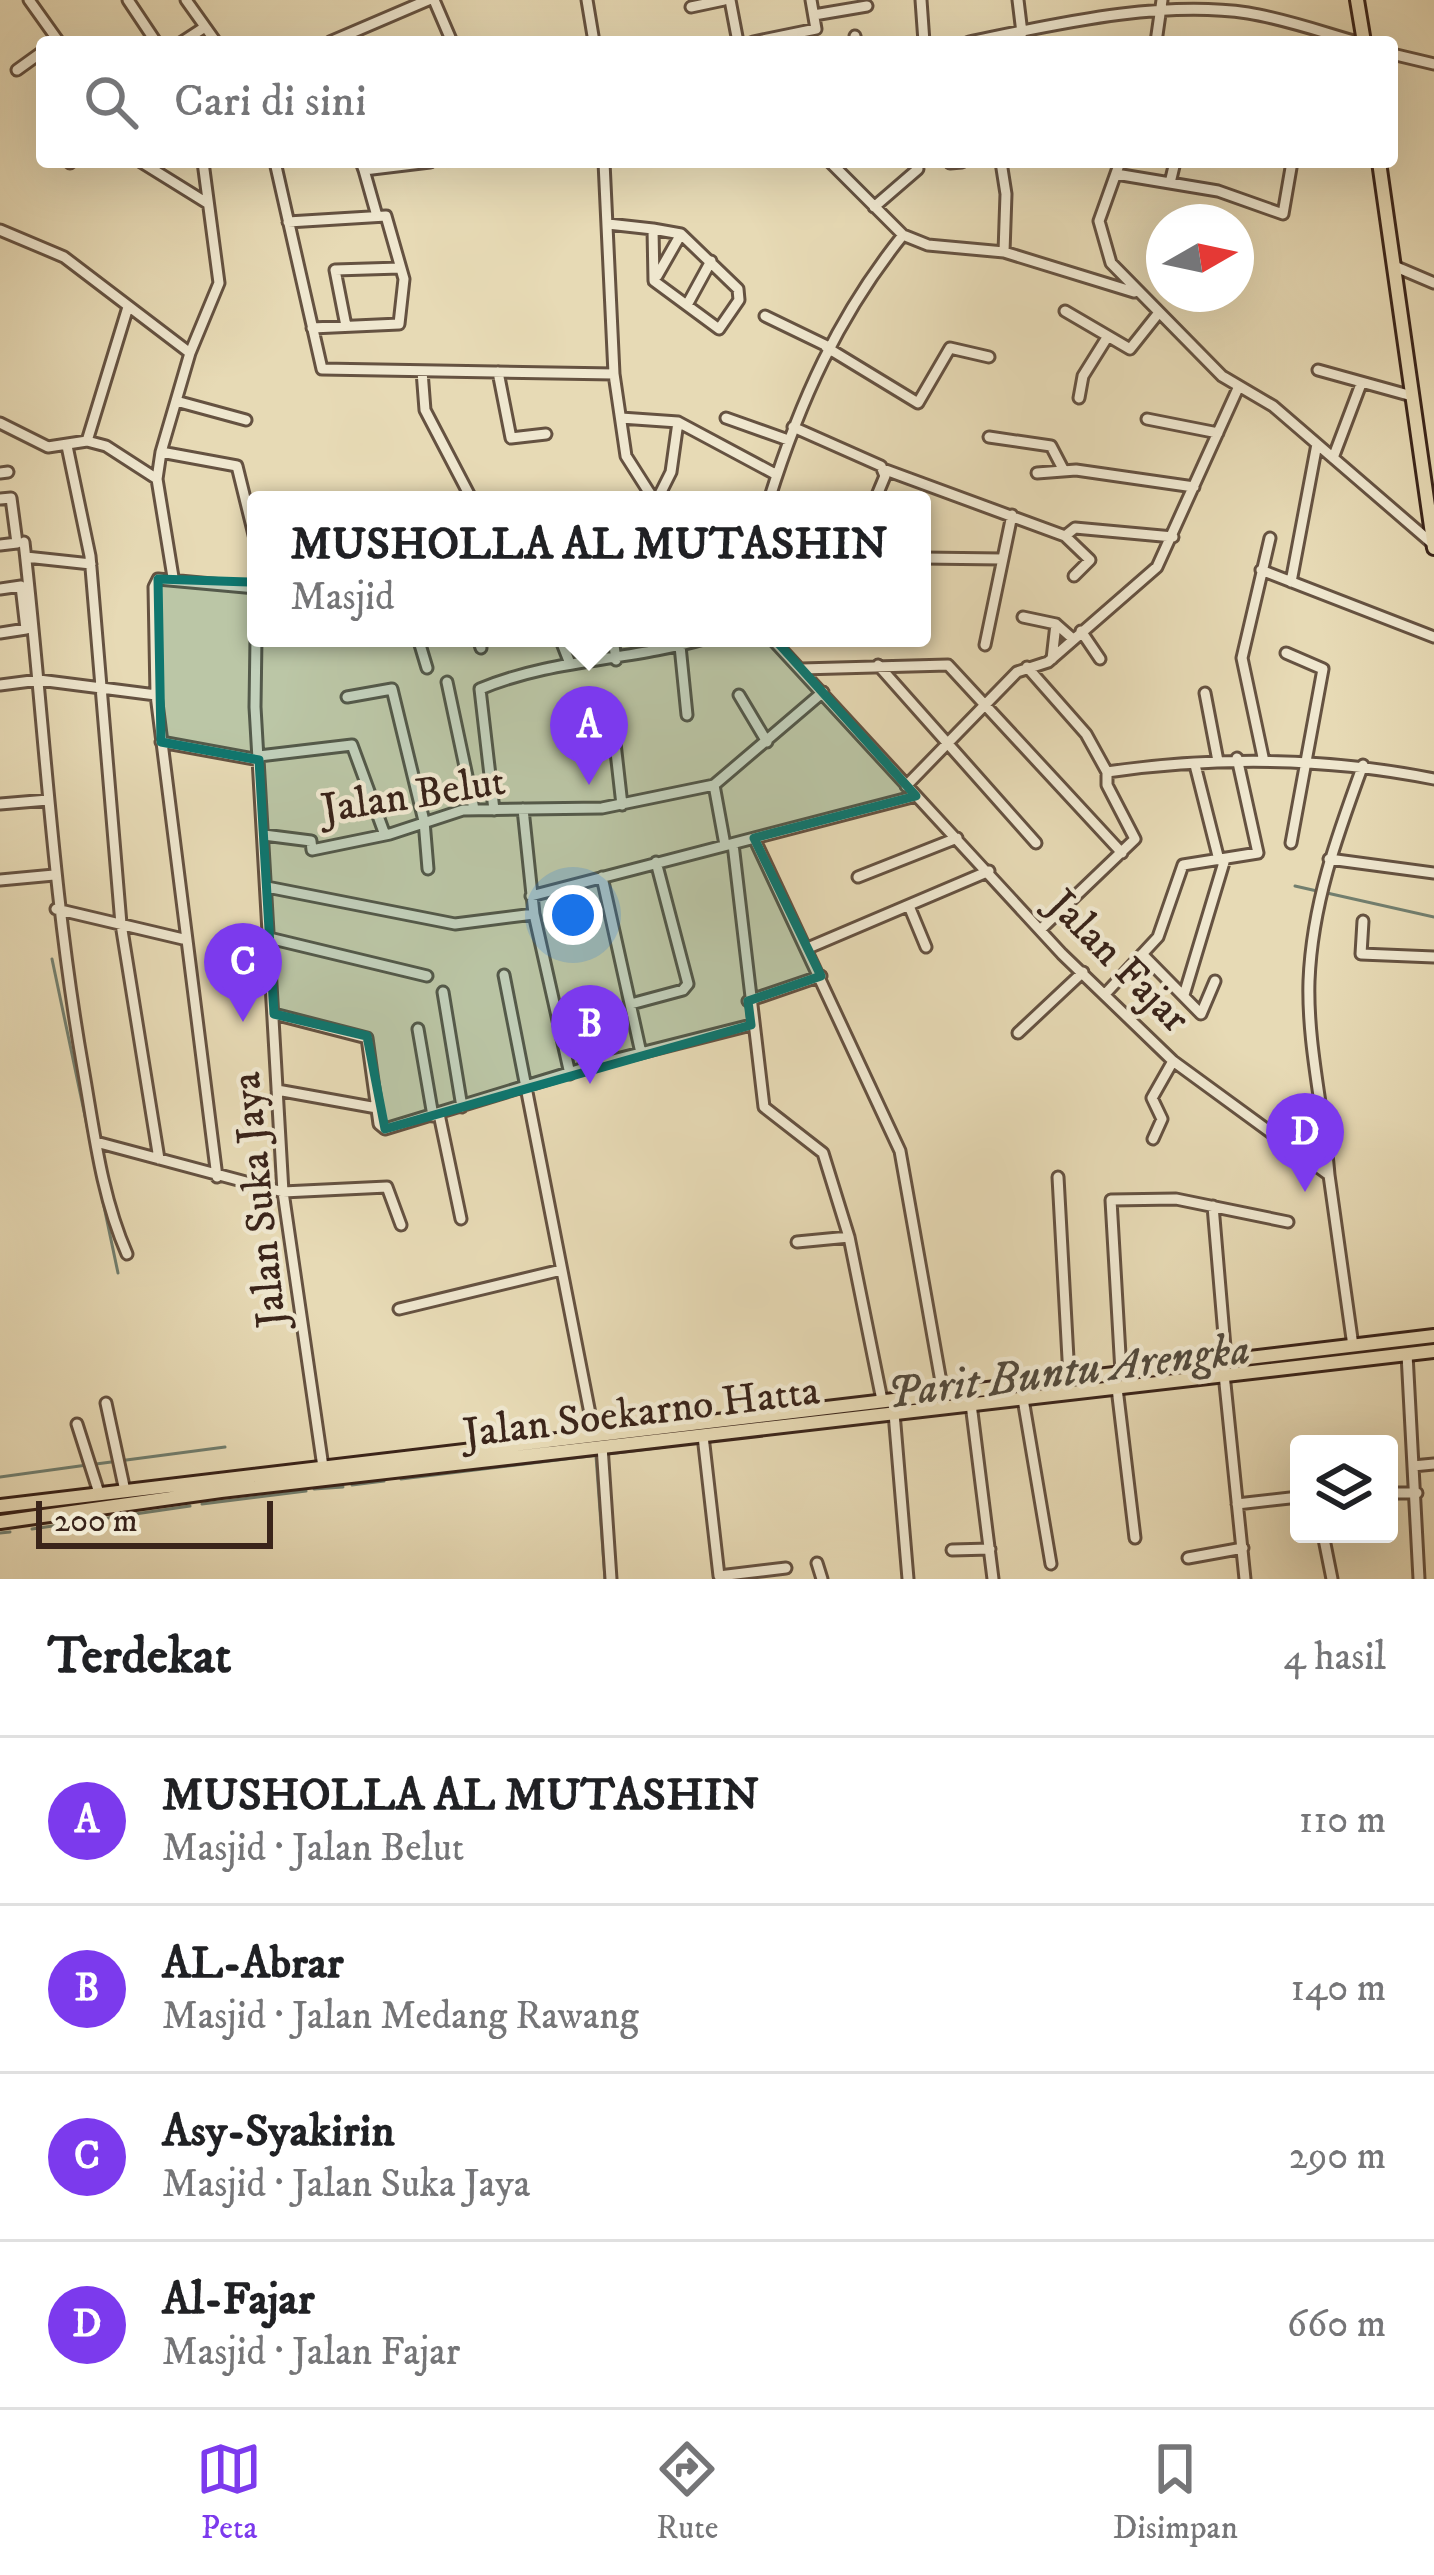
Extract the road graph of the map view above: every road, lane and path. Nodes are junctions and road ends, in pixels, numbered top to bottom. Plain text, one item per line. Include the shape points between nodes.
1 (28, 0) edge
2 (128, 0) edge
3 (186, 0) edge
4 (431, 0) edge
5 (587, 0) edge
6 (727, 0) edge
7 (811, 0) edge
8 (921, 0) edge
9 (1018, 0) edge
10 (1129, 0) edge
11 (1357, 0) edge
12 (1162, 5) edge
13 (867, 6) dead end
14 (691, 7) dead end
15 (814, 15) junction
16 (1131, 15) junction
17 (205, 27) junction
18 (1303, 27) junction
19 (1022, 32) junction
20 (54, 36) edge
21 (152, 36) edge
22 (191, 36) edge
23 (212, 36) edge
24 (344, 36) edge
25 (449, 36) edge
26 (593, 36) edge
27 (736, 36) edge
28 (783, 36) edge
29 (924, 36) edge
30 (1002, 36) edge
31 (1157, 36) edge
32 (1301, 36) edge
33 (1338, 36) edge
34 (1360, 36) edge
35 (1398, 55) edge
36 (36, 56) edge
37 (1434, 64) edge
38 (17, 70) dead end
39 (151, 168) edge
40 (203, 168) edge
41 (275, 168) edge
42 (364, 168) edge
43 (604, 168) edge
44 (836, 168) edge
45 (1002, 168) edge
46 (1118, 168) edge
47 (1173, 168) edge
48 (1291, 168) edge
49 (1380, 168) edge
50 (918, 170) dead end
51 (1116, 174) junction
52 (1169, 183) junction
53 (207, 203) junction
54 (874, 207) junction
55 (377, 216) junction
56 (288, 222) junction
57 (608, 224) junction
58 (0, 230) edge
59 (653, 230) junction
60 (681, 234) junction
61 (902, 236) junction
62 (1004, 252) junction
63 (711, 261) junction
64 (1394, 266) junction
65 (400, 268) junction
66 (654, 281) junction
67 (1434, 284) edge
68 (1136, 292) junction
69 (687, 305) junction
70 (128, 307) junction
71 (1065, 310) dead end
72 (766, 316) dead end
73 (1156, 316) junction
74 (346, 326) junction
75 (312, 328) junction
76 (1108, 336) junction
77 (827, 346) junction
78 (190, 353) junction
79 (989, 357) dead end
80 (1318, 370) dead end
81 (422, 371) junction
82 (499, 372) junction
83 (614, 374) junction
84 (1361, 384) junction
85 (1239, 386) junction
86 (1412, 396) junction
87 (1079, 398) dead end
88 (176, 400) junction
89 (621, 418) junction
90 (725, 418) dead end
91 (1147, 419) dead end
92 (246, 420) dead end
93 (678, 422) junction
94 (0, 423) edge
95 (793, 427) junction
96 (1218, 433) junction
97 (546, 434) dead end
98 (989, 437) dead end
99 (788, 440) junction
100 (87, 441) junction
101 (1317, 445) junction
102 (67, 446) junction
103 (161, 452) junction
104 (1334, 458) junction
105 (884, 469) junction
106 (1063, 469) junction
107 (1037, 472) dead end
108 (777, 475) junction
109 (157, 478) junction
110 (1194, 487) junction
111 (467, 491) edge
112 (649, 491) edge
113 (661, 491) edge
114 (772, 491) edge
115 (878, 491) edge
116 (0, 500) edge
117 (247, 507) edge
118 (1012, 515) junction
119 (1065, 536) junction
120 (1173, 537) junction
121 (1270, 538) dead end
122 (24, 542) dead end
123 (1434, 542) edge
124 (0, 545) edge
125 (26, 557) junction
126 (931, 558) edge
127 (1002, 560) junction
128 (91, 564) junction
129 (1262, 571) junction
130 (1074, 576) dead end
131 (173, 578) junction
132 (1291, 582) junction
133 (247, 587) edge
134 (0, 589) edge
135 (1022, 617) dead end
136 (1056, 624) junction
137 (0, 633) edge
138 (1077, 635) junction
139 (1434, 637) edge
140 (985, 646) dead end
141 (256, 647) edge
142 (421, 647) edge
143 (564, 647) edge
144 (614, 647) edge
145 (675, 647) edge
146 (680, 647) edge
147 (780, 647) edge
148 (1286, 653) dead end
149 (1100, 658) dead end
150 (1052, 659) junction
151 (616, 660) junction
152 (569, 661) junction
153 (878, 665) junction
154 (1027, 667) junction
155 (428, 668) dead end
156 (801, 669) junction
157 (39, 680) junction
158 (448, 682) dead end
159 (0, 685) edge
160 (98, 685) junction
161 (823, 692) junction
162 (1205, 693) dead end
163 (156, 695) junction
164 (739, 695) dead end
165 (347, 697) dead end
166 (986, 706) junction
167 (687, 715) dead end
168 (599, 733) dead end
169 (161, 742) junction
170 (767, 742) junction
171 (947, 742) junction
172 (259, 758) junction
173 (1237, 758) junction
174 (1263, 758) junction
175 (1218, 761) junction
176 (1306, 761) junction
177 (1195, 764) junction
178 (1363, 765) junction
179 (1107, 772) junction
180 (1434, 779) edge
181 (714, 785) junction
182 (906, 786) junction
183 (916, 796) junction
184 (48, 800) junction
185 (0, 804) edge
186 (622, 806) junction
187 (474, 809) junction
188 (523, 809) junction
189 (494, 810) junction
190 (424, 821) junction
191 (264, 835) junction
192 (385, 835) junction
193 (754, 838) junction
194 (957, 838) junction
195 (1036, 843) dead end
196 (1291, 843) dead end
197 (729, 844) junction
198 (1122, 853) junction
199 (1222, 859) junction
200 (1329, 859) junction
201 (656, 862) junction
202 (428, 869) dead end
203 (989, 871) junction
204 (1434, 873) edge
205 (54, 874) junction
206 (602, 877) junction
207 (859, 878) dead end
208 (0, 880) edge
209 (267, 887) junction
210 (531, 896) junction
211 (909, 905) junction
212 (56, 909) junction
213 (534, 914) junction
214 (1363, 921) dead end
215 (121, 923) junction
216 (1040, 930) junction
217 (269, 938) junction
218 (183, 940) junction
219 (926, 947) dead end
220 (808, 949) junction
221 (1142, 954) junction
222 (1434, 957) edge
223 (1083, 973) junction
224 (504, 975) dead end
225 (427, 976) dead end
226 (821, 976) junction
227 (1216, 981) dead end
228 (443, 992) dead end
229 (1107, 992) junction
230 (1184, 994) junction
231 (748, 1001) junction
232 (631, 1004) junction
233 (274, 1014) junction
234 (751, 1025) junction
235 (418, 1029) dead end
236 (1018, 1033) dead end
237 (641, 1053) junction
238 (1173, 1061) junction
239 (570, 1074) junction
240 (525, 1088) junction
241 (278, 1090) junction
242 (462, 1107) junction
243 (377, 1108) junction
244 (436, 1115) junction
245 (1153, 1139) dead end
246 (96, 1142) junction
247 (159, 1159) junction
248 (1329, 1175) junction
249 (217, 1177) junction
250 (1058, 1178) dead end
251 (284, 1192) junction
252 (1213, 1206) junction
253 (461, 1219) dead end
254 (1288, 1222) dead end
255 (401, 1225) dead end
256 (849, 1237) junction
257 (797, 1242) dead end
258 (127, 1253) dead end
259 (561, 1270) junction
260 (399, 1309) dead end
261 (1434, 1336) edge
262 (1353, 1346) junction
263 (1434, 1351) edge
264 (1407, 1356) junction
265 (1225, 1370) junction
266 (1121, 1372) junction
267 (1069, 1377) junction
268 (944, 1393) junction
269 (1118, 1394) junction
270 (882, 1400) junction
271 (106, 1403) dead end
272 (1023, 1404) junction
273 (972, 1410) junction
274 (778, 1412) junction
275 (894, 1415) junction
276 (77, 1424) dead end
277 (780, 1428) junction
278 (703, 1436) junction
279 (600, 1448) junction
280 (1434, 1464) edge
281 (1413, 1466) junction
282 (323, 1467) junction
283 (220, 1485) junction
284 (1434, 1487) edge
285 (125, 1491) junction
286 (1416, 1491) junction
287 (1398, 1492) edge
288 (99, 1493) junction
289 (1290, 1498) edge
290 (1237, 1504) junction
291 (0, 1506) edge
292 (0, 1522) edge
293 (1135, 1538) dead end
294 (1326, 1543) edge
295 (1243, 1548) junction
296 (990, 1549) junction
297 (952, 1550) dead end
298 (1188, 1558) dead end
299 (817, 1563) dead end
300 (1052, 1564) dead end
301 (786, 1568) dead end
302 (719, 1576) edge
303 (611, 1579) edge
304 (822, 1579) edge
305 (908, 1579) edge
306 (993, 1579) edge
307 (1245, 1579) edge
308 (1332, 1579) edge
309 (1419, 1579) edge

1 - 20 street
2 - 21 street
3 - 17 street
4 - 24 street
4 - 25 street
5 - 26 street
6 - 14 street
6 - 27 street
7 - 15 street
8 - 29 street
9 - 19 street
10 - 16 street
11 - 34 main road
12 - 16 street
12 - 18 street
12 - 31 street
13 - 15 street
15 - 28 street via 817,29
16 - 19 street
17 - 22 street
17 - 23 street
18 - 32 street
18 - 33 street
19 - 30 street
35 - 37 street
36 - 38 street
39 - 53 street
40 - 53 street
41 - 56 street
42 - 55 street
43 - 57 street
44 - 54 street
45 - 62 street
46 - 51 street
47 - 52 street
48 - 52 street via 1283,214
49 - 64 main road
50 - 54 street
51 - 52 street
51 - 68 street via 1100,236
53 - 78 street via 219,283
54 - 61 street
55 - 56 street
55 - 65 street via 389,220
56 - 75 street
57 - 59 street
57 - 83 street
58 - 70 street via 64,257
59 - 60 street
59 - 66 street
60 - 63 street
60 - 66 street
61 - 62 street
61 - 77 street
62 - 68 street
63 - 69 street
63 - 69 street via 740,300 719,329
64 - 67 street
64 - 86 main road
65 - 74 street via 399,324
65 - 74 street via 335,270
66 - 69 street
68 - 73 street
70 - 78 street
70 - 100 street
71 - 76 street
72 - 77 street
73 - 76 street via 1130,349
73 - 85 street
74 - 75 street
75 - 81 street via 322,369
76 - 87 street
77 - 79 street via 918,403 950,348
77 - 95 street
78 - 88 street
80 - 84 street
81 - 82 street
81 - 111 street via 424,410
82 - 83 street
82 - 97 street via 511,438
83 - 89 street
84 - 86 street
84 - 104 street
85 - 96 street
85 - 101 street
86 - 123 main road
88 - 92 street
88 - 103 street
89 - 93 street
89 - 112 street via 630,468
90 - 99 street
91 - 96 street
93 - 108 street
93 - 113 street
94 - 102 street via 40,445
95 - 99 street
95 - 105 street
96 - 110 street
98 - 106 street via 1052,446
99 - 108 street
100 - 102 street
100 - 109 street
101 - 104 street
101 - 132 street
102 - 128 street
103 - 109 street
103 - 117 street via 237,466
104 - 123 street
105 - 115 street
105 - 118 street
106 - 107 street
106 - 110 street
108 - 114 street
109 - 131 street
110 - 120 street
116 - 124 street via 11,498 17,543
118 - 119 street
118 - 127 street
119 - 120 street via 1082,527
119 - 130 street via 1089,558
120 - 138 street via 1157,567
121 - 129 street
122 - 125 street
125 - 128 street
125 - 157 street
126 - 127 street
127 - 140 street
128 - 160 street
129 - 132 street
129 - 174 street via 1242,658
131 - 133 street
131 - 163 street via 158,578 154,587
132 - 139 street
134 - 137 street via 21,586 26,629
135 - 136 street
136 - 138 street
136 - 150 street
138 - 149 street
138 - 150 street
141 - 172 street, Jalan Suka Jaya
142 - 155 street
143 - 152 street
144 - 151 street
145 - 151 street
146 - 167 street
147 - 156 street, Jalan Fajar
148 - 176 street via 1323,669
150 - 154 street
151 - 152 street
152 - 189 street via 478,690
153 - 156 street
153 - 166 street via 944,662
153 - 171 street
154 - 166 street
154 - 179 street via 1086,734
156 - 161 street, Jalan Fajar
157 - 159 street
157 - 160 street
157 - 184 street
158 - 187 street
160 - 163 street
160 - 215 street
161 - 170 street, Jalan Belut
161 - 182 street, Jalan Fajar
162 - 175 street
163 - 169 street
164 - 170 street
165 - 190 street via 392,688
166 - 171 street
166 - 198 street
168 - 186 street via 614,734
169 - 172 street
169 - 218 street
170 - 181 street, Jalan Belut
171 - 182 street
171 - 195 street
172 - 191 street, Jalan Suka Jaya
172 - 192 street via 352,745
173 - 174 street
173 - 175 street
173 - 199 street via 1258,851
174 - 176 street
175 - 177 street
176 - 178 street
176 - 196 street
177 - 179 street
177 - 199 street
178 - 180 street
178 - 200 street
179 - 198 street via 1135,839
181 - 186 street, Jalan Belut
181 - 197 street
182 - 183 street, Jalan Fajar
183 - 193 street
183 - 194 street, Jalan Fajar
184 - 185 street
184 - 205 street
186 - 188 street, Jalan Belut
187 - 189 street, Jalan Belut
187 - 190 street, Jalan Belut
188 - 189 street, Jalan Belut
188 - 210 street
190 - 192 street, Jalan Belut
190 - 202 street
191 - 192 street, Jalan Belut via 311,841 312,850
191 - 209 street, Jalan Suka Jaya
193 - 197 street
193 - 220 street
194 - 203 street, Jalan Fajar
194 - 207 street
197 - 201 street
197 - 231 street
198 - 216 street
199 - 221 street via 1183,865 1158,937
199 - 230 street
200 - 204 street
200 - 248 street via 1310,1006
201 - 206 street
201 - 232 street via 688,984
203 - 211 street
203 - 216 street, Jalan Fajar
205 - 208 street
205 - 212 street
206 - 210 street
206 - 232 street
209 - 213 street via 455,924
209 - 217 street, Jalan Suka Jaya
210 - 213 street
211 - 219 street
211 - 220 street
212 - 215 street
212 - 246 street
213 - 239 street
214 - 222 street via 1361,954
215 - 218 street
215 - 247 street
216 - 223 street, Jalan Fajar
217 - 225 street
217 - 233 street, Jalan Suka Jaya
218 - 249 street
220 - 226 street
221 - 229 street
221 - 230 street
223 - 229 street, Jalan Fajar
223 - 236 street
224 - 240 street
226 - 231 street
226 - 268 street via 900,1151
227 - 230 street via 1202,1014
228 - 242 street
229 - 238 street, Jalan Fajar
231 - 234 street
232 - 237 street
233 - 241 street, Jalan Suka Jaya
233 - 243 street via 365,1036
234 - 237 street
234 - 256 street via 764,1107 823,1153
235 - 244 street
237 - 239 street
238 - 245 street via 1152,1098 1162,1119
238 - 248 street, Jalan Fajar
239 - 240 street
240 - 242 street
240 - 259 street
241 - 243 street
241 - 251 street, Jalan Suka Jaya
242 - 244 street
243 - 244 street via 382,1129
244 - 253 street
246 - 247 street
246 - 258 street
247 - 249 street
248 - 262 street
249 - 251 street
250 - 267 street
251 - 255 street via 387,1186
251 - 282 street, Jalan Suka Jaya
252 - 254 street
252 - 265 street
252 - 266 street via 1112,1200
256 - 257 street
256 - 270 street
259 - 260 street
259 - 279 street
261 - 262 main road, Jalan Soekarno Hatta
262 - 265 main road, Jalan Soekarno Hatta
263 - 264 main road, Jalan Soekarno Hatta
264 - 265 main road, Jalan Soekarno Hatta
264 - 281 street
265 - 266 main road, Jalan Soekarno Hatta
265 - 269 main road, Jalan Soekarno Hatta
265 - 290 street
266 - 267 main road, Jalan Soekarno Hatta
267 - 268 main road, Jalan Soekarno Hatta
268 - 270 main road, Jalan Soekarno Hatta
269 - 272 main road, Jalan Soekarno Hatta
269 - 293 street
270 - 274 main road, Jalan Soekarno Hatta
271 - 285 street
272 - 273 main road, Jalan Soekarno Hatta
272 - 300 street
273 - 275 main road, Jalan Soekarno Hatta
273 - 296 street
274 - 277 main road
274 - 279 main road, Jalan Soekarno Hatta
275 - 277 main road, Jalan Soekarno Hatta
275 - 305 street
276 - 288 street
277 - 278 main road, Jalan Soekarno Hatta
278 - 279 main road, Jalan Soekarno Hatta
278 - 302 street
279 - 282 main road, Jalan Soekarno Hatta
279 - 283 main road, Jalan Soekarno Hatta
279 - 303 street
280 - 281 street
281 - 286 street
282 - 283 main road, Jalan Soekarno Hatta
283 - 285 main road, Jalan Soekarno Hatta
283 - 292 main road, Jalan Soekarno Hatta
284 - 286 street
285 - 288 main road, Jalan Soekarno Hatta
286 - 287 street
286 - 309 street
288 - 291 main road, Jalan Soekarno Hatta
289 - 290 street
290 - 295 street
294 - 308 street
295 - 298 street
295 - 307 street
296 - 297 street
296 - 306 street
299 - 304 street
301 - 302 street

